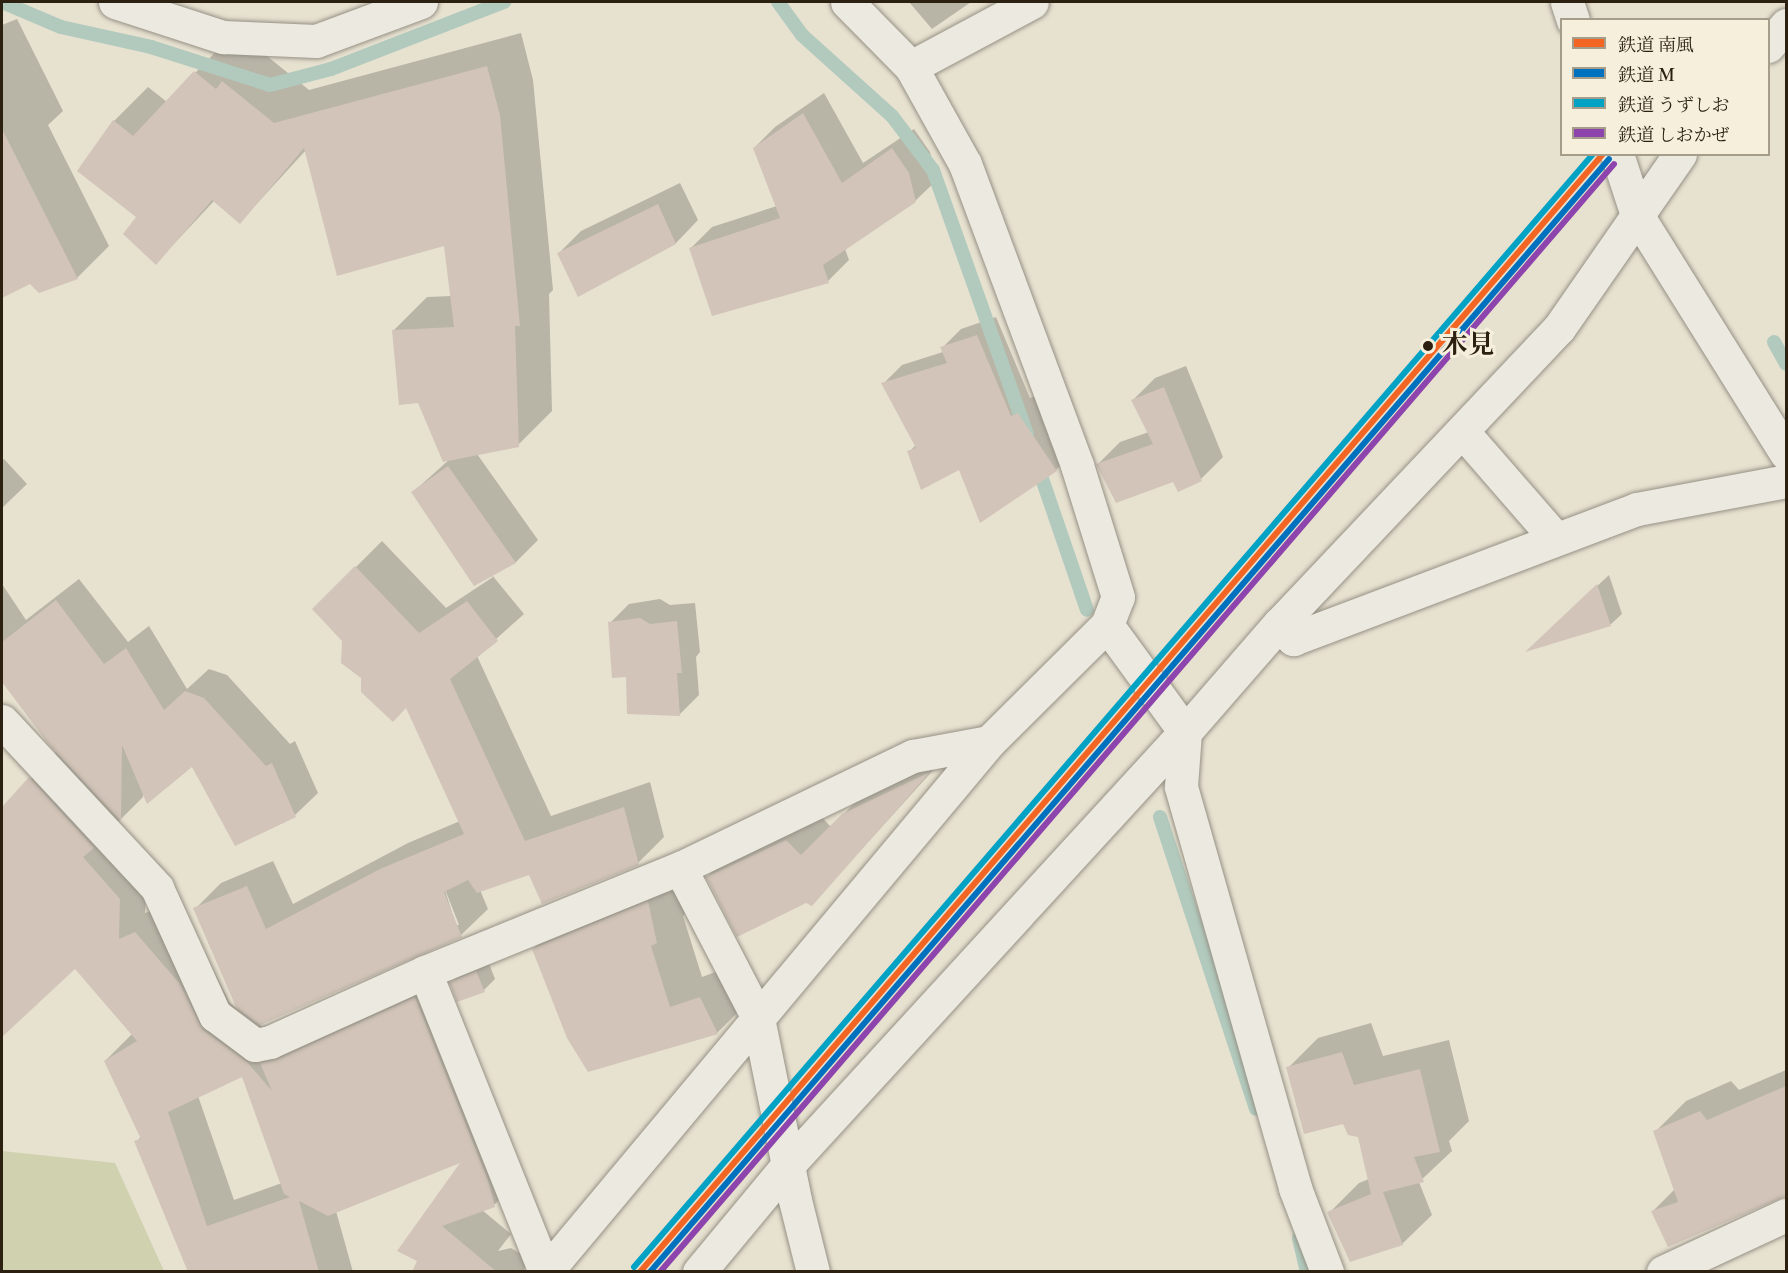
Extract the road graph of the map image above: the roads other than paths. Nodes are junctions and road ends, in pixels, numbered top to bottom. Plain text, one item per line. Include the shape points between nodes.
1 (115, 2) edge
2 (421, 2) edge
3 (847, 2) edge
4 (1032, 2) edge
5 (1567, 2) edge
6 (1572, 18) edge
7 (1786, 25) edge
8 (1770, 44) edge
9 (911, 67) junction
10 (1618, 156) edge
11 (1679, 156) edge
12 (1637, 215) junction
13 (1462, 431) junction
14 (1784, 476) edge
15 (1556, 540) junction
16 (1279, 624) junction
17 (1107, 625) junction
18 (2, 721) edge
19 (1185, 732) junction
20 (989, 742) junction
21 (680, 868) junction
22 (425, 972) junction
23 (758, 1018) junction
24 (787, 1166) junction
25 (1786, 1215) edge
26 (546, 1272) edge
27 (699, 1272) edge
28 (813, 1272) edge
29 (1327, 1272) edge
30 (1663, 1272) edge

1 - 2 street via 223,36 316,41
3 - 9 street
4 - 9 street
5 - 6 street
7 - 8 street
9 - 17 street via 965,164 1077,465 1118,597
10 - 12 street
11 - 12 street
12 - 13 street via 1559,328
12 - 14 street
13 - 15 street
13 - 16 street
14 - 15 street via 1637,509
15 - 16 street via 1293,639
16 - 19 street
17 - 19 street
17 - 20 street
18 - 22 street via 157,888 215,1015 255,1045 270,1042
19 - 24 street
19 - 29 street via 1181,787 1295,1188
20 - 21 street via 912,756
20 - 23 street
21 - 22 street
21 - 23 street
22 - 26 street
23 - 24 street
23 - 26 street
24 - 27 street
24 - 28 street
25 - 30 street

